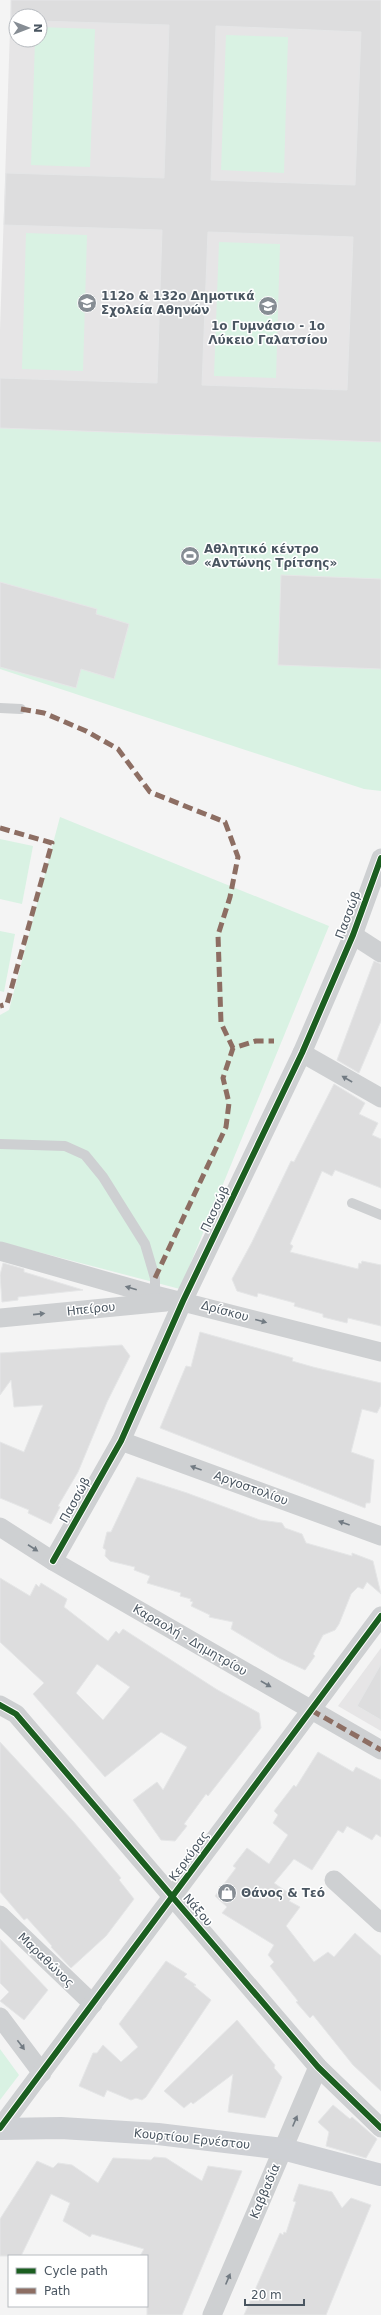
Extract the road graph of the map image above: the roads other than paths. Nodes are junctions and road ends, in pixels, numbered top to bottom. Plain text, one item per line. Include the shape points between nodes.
1 (0, 708) edge
2 (21, 709) dead end
3 (381, 858) edge
4 (353, 935) junction
5 (381, 953) edge
6 (302, 1053) junction
7 (381, 1098) edge
8 (0, 1144) edge
9 (352, 1203) dead end
10 (381, 1215) edge
11 (0, 1251) edge
12 (155, 1295) junction
13 (183, 1300) junction
14 (0, 1318) edge
15 (381, 1352) edge
16 (121, 1441) junction
17 (0, 1527) edge
18 (381, 1536) edge
19 (53, 1562) junction
20 (381, 1616) edge
21 (0, 1705) edge
22 (311, 1710) junction
23 (381, 1750) edge
24 (334, 1880) dead end
25 (173, 1898) junction
26 (0, 1915) edge
27 (381, 1923) edge
28 (92, 2004) junction
29 (0, 2017) edge
30 (318, 2067) junction
31 (42, 2073) junction
32 (0, 2128) edge
33 (381, 2128) edge
34 (283, 2149) junction
35 (381, 2176) edge
36 (212, 2315) edge

1 - 2 lane
3 - 4 street, Πασσώβ
4 - 5 street
4 - 6 street, Πασσώβ
7 -> 6 street
6 - 13 street, Πασσώβ
8 - 12 lane via 65,1146 85,1155 103,1177 145,1244 155,1278
9 - 10 lane
12 -> 11 street, Δρίσκου
12 - 13 street, Δρίσκου
14 -> 13 street, Ηπείρου
13 -> 15 street, Δρίσκου
13 - 16 street, Πασσώβ
18 -> 16 street, Αργοστολίου
16 - 19 street, Πασσώβ
17 -> 19 street, Καραολή - Δημητρίου
19 -> 22 street, Καραολή - Δημητρίου
20 - 22 street, Κερκύρας
21 - 25 street, Νάξου via 16,1714
22 - 23 street, Καραολή - Δημητρίου
22 - 25 street, Κερκύρας
24 - 27 street
25 - 28 street, Κερκύρας
25 - 30 street, Νάξου
26 - 28 street, Μαραθώνος
28 - 31 street, Κερκύρας
29 -> 31 street
30 - 33 street, Νάξου
34 -> 30 street, Καββαδία
31 - 32 street, Κερκύρας
32 - 34 street, Κουρτίου Ερνέστου via 61,2128 158,2134
34 - 35 street, Κουρτίου Ερνέστου
36 -> 34 street, Καββαδία

